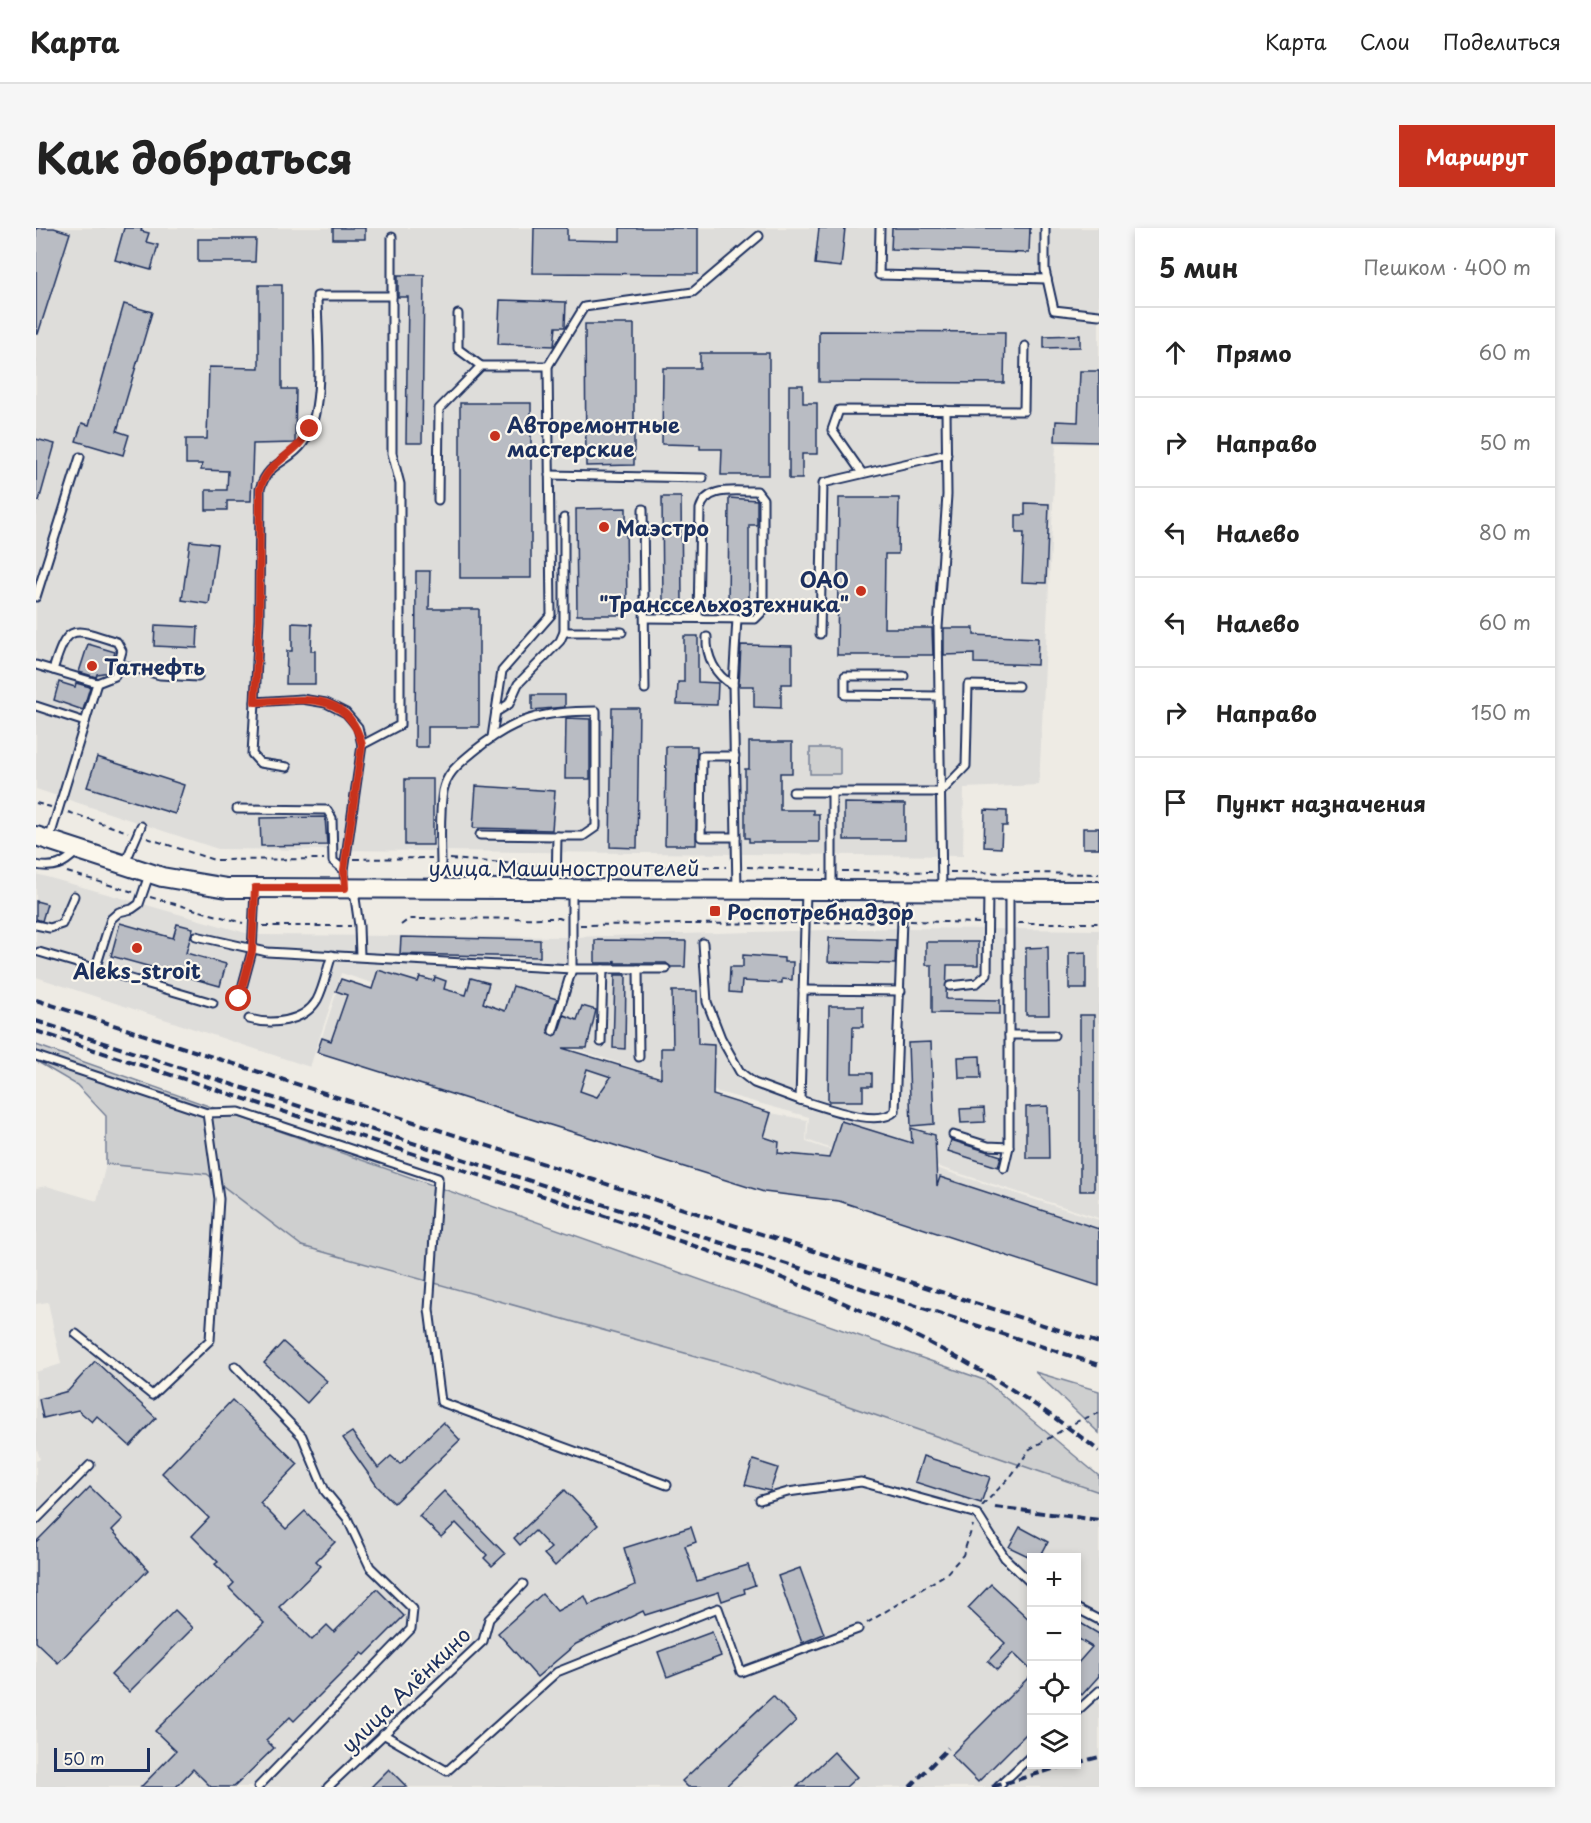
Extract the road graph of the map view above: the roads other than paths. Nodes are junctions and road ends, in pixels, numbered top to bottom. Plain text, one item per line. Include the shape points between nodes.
1 (880, 228) edge
2 (1045, 228) edge
3 (759, 236) dead end
4 (392, 237) dead end
5 (1047, 279) junction
6 (392, 296) junction
7 (458, 314) dead end
8 (1099, 315) edge
9 (1025, 346) dead end
10 (481, 366) junction
11 (548, 366) junction
12 (946, 410) junction
13 (947, 454) junction
14 (80, 457) dead end
15 (862, 472) junction
16 (549, 475) junction
17 (703, 478) dead end
18 (438, 500) dead end
19 (643, 509) dead end
20 (564, 518) dead end
21 (36, 597) edge
22 (645, 618) junction
23 (698, 618) junction
24 (737, 619) junction
25 (564, 632) junction
26 (622, 632) dead end
27 (820, 634) dead end
28 (707, 637) dead end
29 (119, 664) junction
30 (36, 665) edge
31 (53, 670) junction
32 (904, 676) dead end
33 (198, 677) dead end
34 (97, 683) junction
35 (733, 685) junction
36 (1018, 686) dead end
37 (645, 689) dead end
38 (939, 696) junction
39 (255, 702) junction
40 (36, 706) edge
41 (496, 712) junction
42 (85, 722) junction
43 (492, 737) junction
44 (362, 745) junction
45 (735, 756) junction
46 (287, 767) dead end
47 (793, 792) dead end
48 (832, 792) junction
49 (940, 792) junction
50 (237, 809) dead end
51 (141, 826) dead end
52 (480, 835) dead end
53 (557, 836) junction
54 (736, 837) junction
55 (42, 838) edge
56 (78, 850) junction
57 (36, 865) edge
58 (124, 865) junction
59 (149, 873) junction
60 (348, 882) junction
61 (255, 888) junction
62 (441, 888) junction
63 (564, 890) junction
64 (737, 891) junction
65 (806, 891) junction
66 (988, 891) junction
67 (1009, 891) junction
68 (1099, 891) edge
69 (832, 892) junction
70 (903, 892) junction
71 (942, 892) junction
72 (74, 896) dead end
73 (36, 924) edge
74 (196, 936) dead end
75 (703, 943) dead end
76 (252, 951) junction
77 (39, 952) dead end
78 (332, 955) junction
79 (360, 956) junction
80 (572, 969) junction
81 (603, 969) junction
82 (638, 969) junction
83 (666, 969) dead end
84 (95, 970) junction
85 (950, 986) dead end
86 (803, 990) junction
87 (901, 991) junction
88 (239, 999) dead end
89 (213, 1003) dead end
90 (249, 1019) dead end
91 (553, 1031) dead end
92 (1009, 1035) junction
93 (1054, 1035) dead end
94 (601, 1042) dead end
95 (36, 1056) edge
96 (639, 1057) dead end
97 (800, 1100) junction
98 (207, 1113) junction
99 (953, 1136) dead end
100 (1009, 1148) junction
101 (1004, 1168) dead end
102 (76, 1334) dead end
103 (235, 1366) dead end
104 (90, 1465) dead end
105 (667, 1485) dead end
106 (760, 1500) dead end
107 (36, 1520) edge
108 (1027, 1579) edge
109 (523, 1584) dead end
110 (1081, 1610) edge
111 (1099, 1620) edge
112 (858, 1629) road end
113 (1099, 1691) edge
114 (1081, 1708) edge
115 (383, 1734) junction
116 (1027, 1760) edge
117 (258, 1787) edge
118 (328, 1787) edge
119 (998, 1787) edge

1 - 5 lane via 879,275
2 - 5 lane
3 - 11 lane via 693,292 584,307
4 - 6 lane
5 - 8 lane via 1054,310
6 - 39 lane via 317,296 316,403 310,429 297,449 268,470 260,489
6 - 44 lane via 392,453 400,484 400,725
7 - 10 lane via 458,349
9 - 12 lane via 1024,411
10 - 11 lane
10 - 18 lane via 439,409
11 - 16 lane
12 - 13 lane
12 - 15 lane via 839,410 832,430
13 - 15 lane
13 - 38 lane via 938,628
14 - 21 lane
15 - 27 lane via 823,483
16 - 17 lane
16 - 41 lane via 551,615 502,671
19 - 22 lane
20 - 25 lane
22 - 23 lane
22 - 37 lane
23 - 24 lane
23 - 24 lane via 702,501 715,492 757,491 763,499 763,611 755,619
24 - 35 lane
25 - 26 lane
25 - 41 lane via 518,684 509,704
28 - 35 lane via 708,656 722,678
29 - 31 lane via 123,651 120,644 81,631 62,641
29 - 33 lane via 160,675
29 - 34 lane via 112,679
30 - 31 lane
31 - 34 lane
32 - 38 lane via 845,676 845,695
34 - 42 lane
35 - 45 lane
36 - 49 lane via 968,686 966,766
38 - 49 lane
39 - 44 lane via 314,700 336,706 353,719
39 - 46 lane via 252,754 260,763
40 - 42 lane
41 - 43 lane
42 - 55 lane via 58,808
43 - 53 lane via 534,717 596,711 596,826 583,836
43 - 62 lane via 450,771 443,792
44 - 60 lane via 346,859
45 - 54 lane
45 - 54 lane via 702,756 701,837
47 - 48 lane
48 - 49 lane
48 - 69 lane
49 - 71 lane
50 - 60 lane via 327,810 333,818 333,859
51 - 58 lane
52 - 53 lane
53 - 63 lane via 556,867
54 - 64 lane
55 - 56 main road, улица Машиностроителей
56 - 57 lane via 67,861 51,867
56 - 58 main road, улица Машиностроителей
58 - 59 main road, улица Машиностроителей
59 - 61 main road, улица Машиностроителей via 197,884
59 - 84 lane via 136,907 111,918
60 - 61 main road, улица Машиностроителей
60 - 62 main road, улица Машиностроителей
60 - 79 lane via 359,926
61 - 76 lane
62 - 63 main road, улица Машиностроителей
63 - 64 main road, улица Машиностроителей
63 - 80 lane via 572,925
64 - 65 main road, улица Машиностроителей
65 - 69 main road, улица Машиностроителей
65 - 86 lane
66 - 67 main road, улица Машиностроителей
66 - 71 main road, улица Машиностроителей
66 - 85 lane via 987,974 977,983
67 - 68 main road, улица Машиностроителей
67 - 92 lane
69 - 70 main road, улица Машиностроителей
70 - 71 main road, улица Машиностроителей
70 - 87 lane
72 - 73 lane via 62,924 50,928
74 - 76 lane
75 - 97 lane via 707,1002 740,1072 754,1083
76 - 78 lane
76 - 88 lane
77 - 84 lane
78 - 79 lane
78 - 90 lane via 316,1000 307,1010 276,1022
79 - 80 lane
80 - 81 lane
80 - 91 lane
81 - 82 lane
81 - 94 lane
82 - 83 lane
82 - 96 lane
84 - 89 lane
86 - 87 lane
86 - 97 lane
87 - 97 lane via 895,1111 887,1117 870,1118
92 - 93 lane
92 - 100 lane
95 - 98 lane
98 - 102 lane via 219,1198 210,1340 152,1395
98 - 105 lane via 239,1112 438,1178 429,1308 441,1402
99 - 100 lane
100 - 101 lane
103 - 117 lane via 302,1436 325,1491 347,1518 370,1567 413,1609 411,1629
104 - 107 lane
106 - 108 lane via 861,1482 977,1514 1005,1558
109 - 115 lane, улица Алёнкино via 489,1619 483,1641
110 - 111 lane
112 - 115 lane via 741,1672 718,1608 557,1672 447,1771
113 - 114 lane
115 - 118 lane, улица Алёнкино
116 - 119 lane

